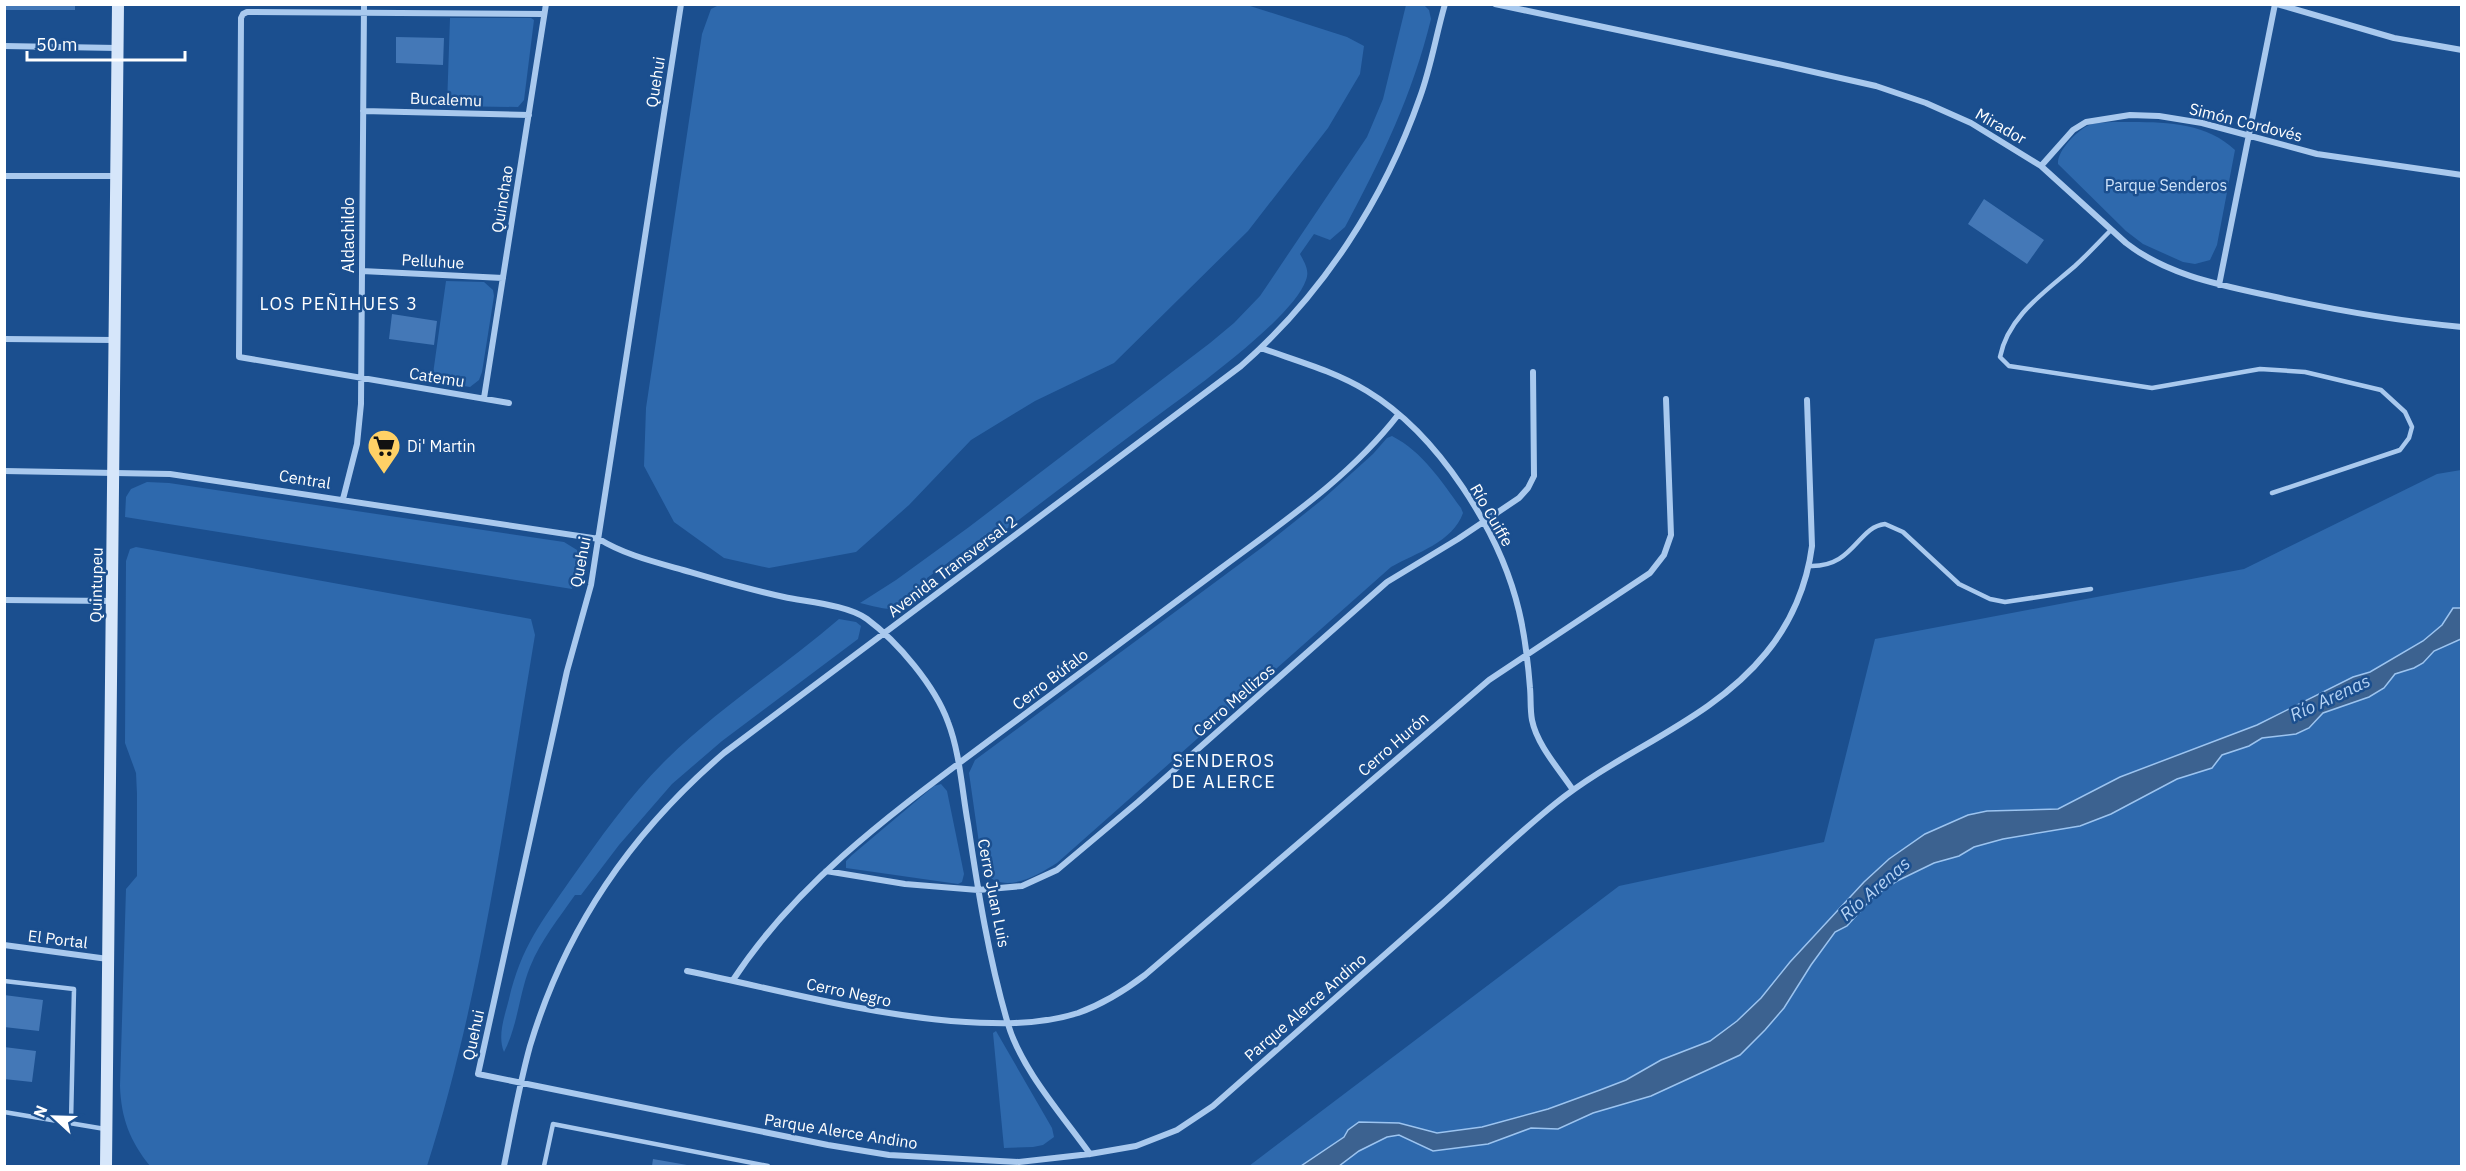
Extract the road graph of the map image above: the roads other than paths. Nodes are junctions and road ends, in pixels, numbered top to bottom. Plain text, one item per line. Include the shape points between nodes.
1 (117, 4) edge
2 (546, 4) edge
3 (681, 4) edge
4 (1446, 4) edge
5 (1495, 4) edge
6 (2276, 4) edge
7 (364, 8) edge
8 (543, 14) junction
9 (4, 46) edge
10 (117, 48) junction
11 (2462, 50) edge
12 (363, 111) junction
13 (529, 115) junction
14 (2248, 136) junction
15 (2041, 166) junction
16 (2462, 175) edge
17 (4, 176) edge
18 (116, 176) junction
19 (2111, 230) junction
20 (362, 271) junction
21 (502, 278) junction
22 (2219, 285) junction
23 (2462, 327) edge
24 (4, 339) edge
25 (115, 340) junction
26 (1261, 348) junction
27 (1533, 372) dead end
28 (361, 378) junction
29 (484, 398) junction
30 (1666, 399) dead end
31 (1807, 400) dead end
32 (509, 403) dead end
33 (1398, 415) junction
34 (4, 471) edge
35 (113, 474) junction
36 (2272, 493) dead end
37 (342, 499) junction
38 (1483, 523) junction
39 (599, 539) junction
40 (1809, 566) junction
41 (2091, 589) dead end
42 (4, 600) edge
43 (112, 601) junction
44 (884, 634) junction
45 (1527, 654) junction
46 (958, 764) junction
47 (1573, 790) junction
48 (826, 871) junction
49 (978, 890) junction
50 (4, 945) edge
51 (108, 959) junction
52 (687, 971) dead end
53 (733, 980) junction
54 (4, 981) edge
55 (1008, 1025) junction
56 (520, 1084) junction
57 (4, 1112) edge
58 (71, 1122) junction
59 (107, 1130) junction
60 (1090, 1155) junction
61 (106, 1167) edge
62 (504, 1167) edge
63 (544, 1167) edge
64 (768, 1167) edge

1 - 10 street, Quintupeu
2 - 8 street, Quinchao
3 - 39 street, Quehui
4 - 26 street, Avenida Transversal 2 via 1420,97 1386,177 1336,261 1305,302
5 - 15 street, Mirador via 1876,86 1971,123
6 - 11 street via 2394,38
6 - 14 street
7 - 8 street
7 - 12 street, Aldachildo
7 - 28 street, Catemu via 243,14 237,352 244,360
8 - 13 street, Quinchao
9 - 10 street
10 - 18 street, Quintupeu
12 - 13 street, Bucalemu
12 - 20 street, Aldachildo
13 - 21 street, Quinchao
14 - 15 street, Simón Cordovés via 2159,116 2106,117 2073,130
14 - 16 street, Simón Cordovés via 2317,154
14 - 22 street
15 - 19 street, Mirador
17 - 18 street
18 - 25 street, Quintupeu
19 - 22 street, Mirador via 2153,262
19 - 36 lane via 2036,297 2003,340 2000,357 2009,366 2152,388 2260,369 2305,372 2381,390 2405,412 2412,427 2400,450
20 - 21 street, Pelluhue
20 - 28 street, Aldachildo
21 - 29 street, Quinchao
22 - 23 street, Mirador via 2349,313
24 - 25 street
25 - 35 street, Quintupeu
26 - 33 street, Río Cuiffe via 1341,378 1367,391
26 - 44 street, Avenida Transversal 2
27 - 38 street, Cerro Mellizos via 1534,476 1519,498
28 - 29 street, Catemu
28 - 37 street, Aldachildo via 357,444
29 - 32 street, Catemu
30 - 45 street, Cerro Hurón via 1671,535 1664,555 1650,573
31 - 40 street, Parque Alerce Andino via 1812,546
33 - 38 street, Río Cuiffe via 1444,463
33 - 46 street, Cerro Búfalo via 1372,447 1308,503
34 - 35 street, Central
35 - 37 street, Central via 170,474
35 - 43 street, Quintupeu
37 - 39 street, Central
38 - 45 street, Río Cuiffe via 1512,586
38 - 49 street, Cerro Mellizos via 1387,582 1057,870 1022,886
39 - 44 street, Central via 634,555 716,580 851,612 866,618
39 - 56 street, Quehui via 478,1074
40 - 41 lane via 1833,563 1873,528 1885,524 1903,532 1959,584 1990,599 2005,602
40 - 47 street, Parque Alerce Andino via 1797,603 1780,634 1754,667 1699,711
42 - 43 street
43 - 51 street, Quintupeu
44 - 46 street, Cerro Juan Luis via 937,698 949,723
44 - 56 street, Avenida Transversal 2 via 724,753 680,792 633,845 596,899 567,952 544,1005
45 - 47 street, Río Cuiffe via 1532,720 1544,747
45 - 55 street, Cerro Hurón via 1473,693 1127,989 1076,1013
46 - 48 street, Cerro Búfalo
46 - 49 street, Cerro Juan Luis
47 - 60 street, Parque Alerce Andino via 1205,1112 1156,1140
48 - 49 street, Cerro Mellizos via 905,884
48 - 53 street, Cerro Búfalo via 777,920
49 - 55 street, Cerro Juan Luis
50 - 51 street, El Portal
51 - 59 street, Quintupeu
52 - 53 street, Cerro Negro
53 - 55 street, Cerro Negro via 900,1016
54 - 58 lane via 74,989
55 - 60 street, Cerro Juan Luis via 1034,1075
56 - 60 street, Parque Alerce Andino via 889,1155 1019,1162
56 - 62 street, Avenida Transversal 2
57 - 58 lane
58 - 59 lane
59 - 61 street, Quintupeu
63 - 64 lane via 553,1124

